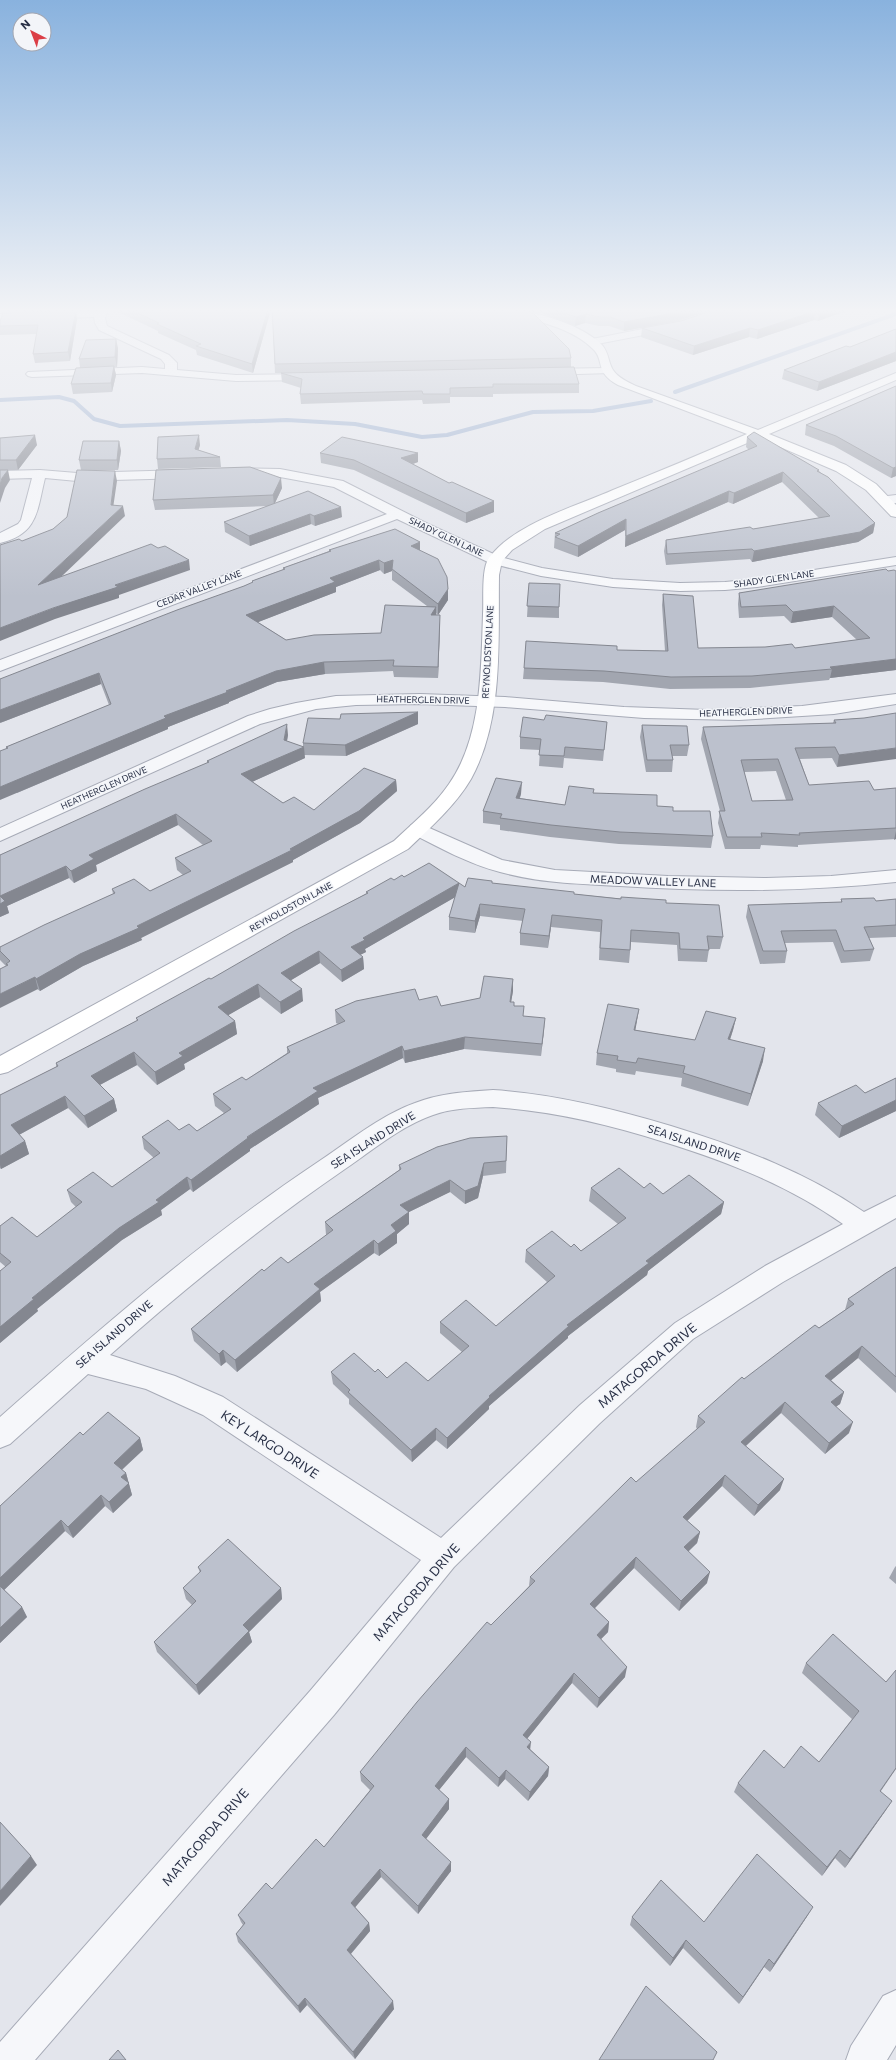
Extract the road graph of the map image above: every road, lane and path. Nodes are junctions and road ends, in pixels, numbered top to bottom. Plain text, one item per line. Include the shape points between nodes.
1 (677, 405) edge
2 (828, 405) edge
3 (759, 435) junction
4 (219, 473) edge
5 (40, 474) junction
6 (196, 474) edge
7 (0, 476) edge
8 (890, 500) edge
9 (896, 513) edge
10 (399, 514) junction
11 (0, 539) edge
12 (496, 560) junction
13 (896, 561) edge
14 (0, 666) edge
15 (896, 699) edge
16 (486, 701) junction
17 (418, 829) junction
18 (0, 835) edge
19 (896, 876) edge
20 (0, 1066) edge
21 (896, 1206) edge
22 (862, 1224) junction
23 (84, 1361) junction
24 (0, 1435) edge
25 (443, 1557) junction
26 (896, 2009) edge
27 (10, 2060) edge
28 (865, 2060) edge

1 - 3 street
2 - 3 street
3 - 8 street via 794,447 840,468
3 - 12 street via 540,526 507,547
4 - 10 street, SHADY GLEN LANE via 280,473 318,479 338,484
5 - 6 street via 77,477
5 - 7 street
5 - 11 street via 28,520 23,527
8 - 9 street
10 - 12 street, SHADY GLEN LANE
10 - 14 street, CEDAR VALLEY LANE
12 - 13 street, SHADY GLEN LANE via 575,578 644,586 680,587 757,583
12 - 16 street, REYNOLDSTON LANE via 492,574
15 - 16 street, HEATHERGLEN DRIVE via 815,710 701,714 644,713
16 - 17 street, REYNOLDSTON LANE via 474,753 462,778
16 - 18 street, HEATHERGLEN DRIVE via 351,699 318,702 283,710 254,720
17 - 19 street, MEADOW VALLEY LANE via 505,868 553,875 668,882 766,884
17 - 20 street, REYNOLDSTON LANE via 395,849
21 - 22 street, MATAGORDA DRIVE
22 - 23 street, SEA ISLAND DRIVE via 812,1190 765,1168 725,1151 643,1126 587,1112 517,1100 460,1101 434,1105 411,1115 304,1183 153,1300
22 - 25 street, MATAGORDA DRIVE via 774,1274 684,1331 590,1414
23 - 24 street, SEA ISLAND DRIVE
23 - 25 street, KEY LARGO DRIVE via 138,1373 213,1406
25 - 27 street, MATAGORDA DRIVE via 322,1703
26 - 28 street

